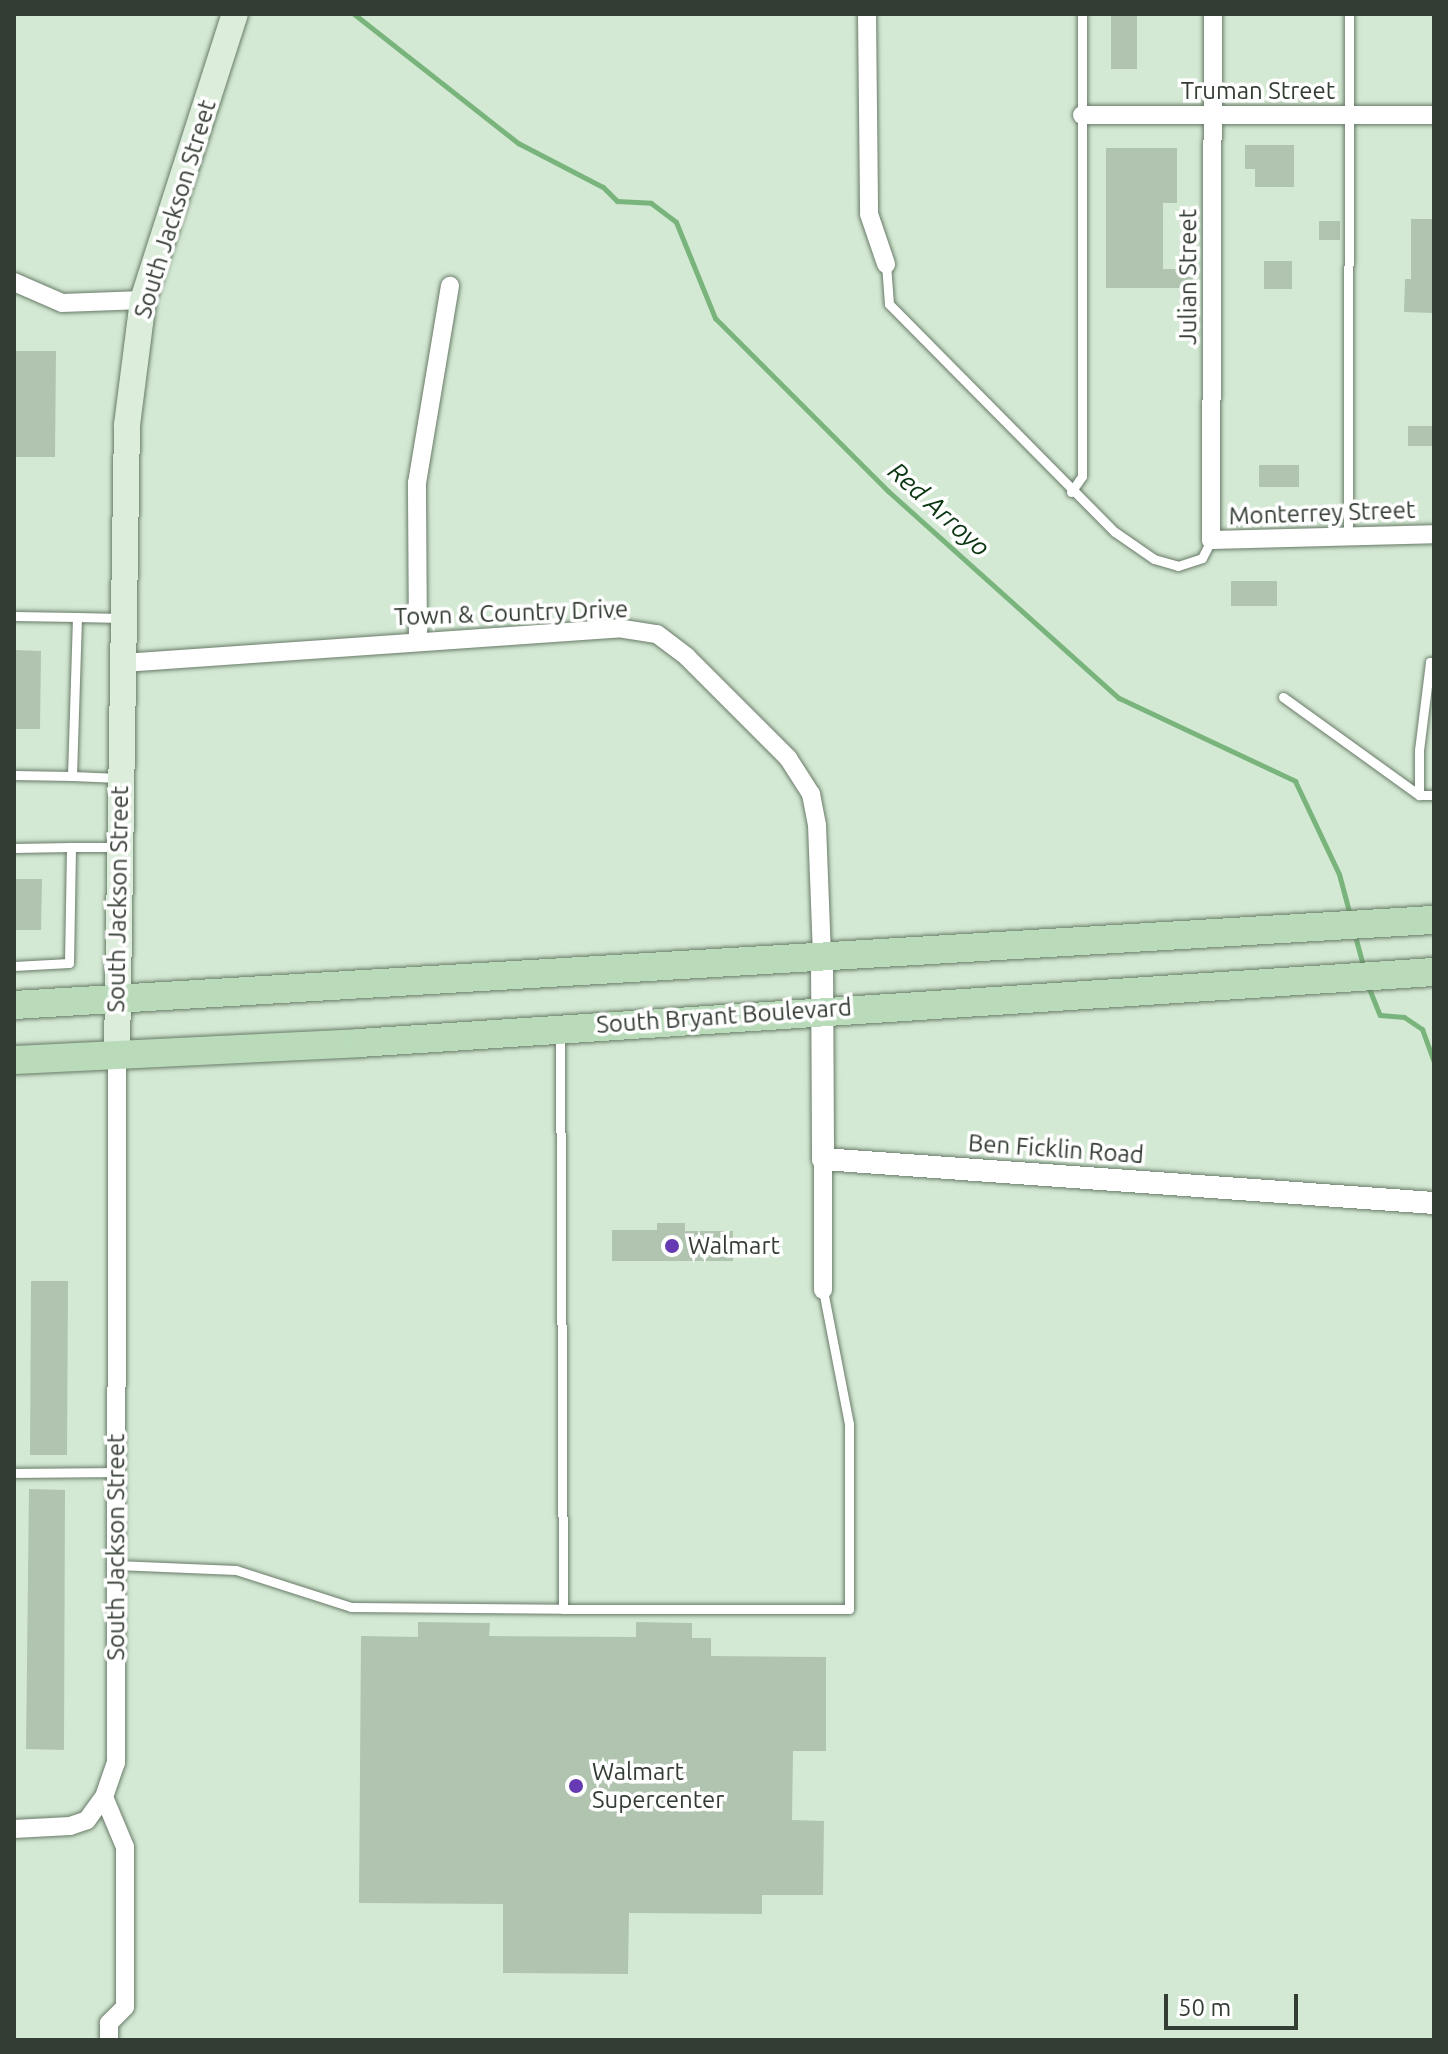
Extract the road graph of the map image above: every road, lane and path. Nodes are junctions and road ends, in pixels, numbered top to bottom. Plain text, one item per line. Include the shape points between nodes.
1 (235, 14) edge
2 (867, 14) edge
3 (1082, 14) edge
4 (1213, 14) edge
5 (1349, 14) edge
6 (1082, 115) junction
7 (1213, 115) junction
8 (1349, 115) junction
9 (1434, 115) edge
10 (886, 264) joint
11 (14, 282) edge
12 (450, 286) dead end
13 (143, 300) junction
14 (1071, 492) junction
15 (1434, 534) edge
16 (1348, 536) junction
17 (1211, 540) junction
18 (14, 616) edge
19 (77, 617) junction
20 (124, 619) junction
21 (418, 639) junction
22 (1434, 662) edge
23 (123, 663) junction
24 (1283, 697) dead end
25 (14, 775) edge
26 (72, 776) junction
27 (119, 778) junction
28 (1419, 795) junction
29 (1434, 795) edge
30 (71, 847) junction
31 (116, 847) junction
32 (14, 848) edge
33 (1434, 920) edge
34 (822, 958) junction
35 (14, 966) edge
36 (1434, 972) edge
37 (116, 1000) junction
38 (14, 1005) edge
39 (822, 1009) junction
40 (560, 1028) junction
41 (117, 1053) junction
42 (14, 1060) edge
43 (823, 1159) junction
44 (1434, 1203) edge
45 (823, 1290) joint
46 (116, 1472) junction
47 (14, 1473) edge
48 (116, 1565) junction
49 (563, 1609) junction
50 (101, 1804) junction
51 (14, 1829) edge
52 (109, 2040) edge

1 - 13 main road, South Jackson Street
2 - 10 street via 869,214
3 - 6 lane
4 - 7 street, Julian Street
5 - 8 lane
6 - 7 street, Truman Street
6 - 14 lane via 1082,476
7 - 8 street, Truman Street
7 - 17 street, Julian Street
8 - 9 street, Truman Street
8 - 16 lane
10 - 14 lane via 889,304
11 - 13 street via 62,303
12 - 21 street via 417,483
13 - 20 main road, South Jackson Street via 127,425
14 - 17 lane via 1154,559 1178,566 1202,558
15 - 16 street, Monterrey Street
16 - 17 street, Monterrey Street
18 - 19 lane
19 - 20 lane
19 - 26 lane
20 - 23 main road, South Jackson Street
21 - 23 street, Town & Country Drive
21 - 34 street, Town & Country Drive via 618,628 657,634 687,657 788,758 811,794
22 - 28 lane via 1421,735
23 - 27 main road, South Jackson Street
24 - 28 lane
25 - 26 lane
26 - 27 lane
27 - 31 main road, South Jackson Street
28 - 29 lane
30 - 31 lane
30 - 32 lane
30 - 35 lane via 69,963
31 - 37 main road, South Jackson Street
33 - 34 main road, South Bryant Boulevard
34 - 37 main road, South Bryant Boulevard
34 - 39 street
36 - 39 main road, South Bryant Boulevard
37 - 38 main road, South Bryant Boulevard
37 - 41 main road, South Jackson Street
39 - 40 main road, South Bryant Boulevard
39 - 43 street
40 - 41 main road, South Bryant Boulevard
40 - 49 lane
41 - 42 main road, South Bryant Boulevard
41 - 46 street, South Jackson Street
43 - 44 street, Ben Ficklin Road
43 - 45 street
45 - 49 lane via 849,1424 849,1609
46 - 47 lane
46 - 48 street, South Jackson Street
48 - 49 lane via 236,1570 351,1607
48 - 50 street, South Jackson Street via 116,1763
50 - 51 street via 78,1825
50 - 52 street via 125,1847 125,2007 109,2023

